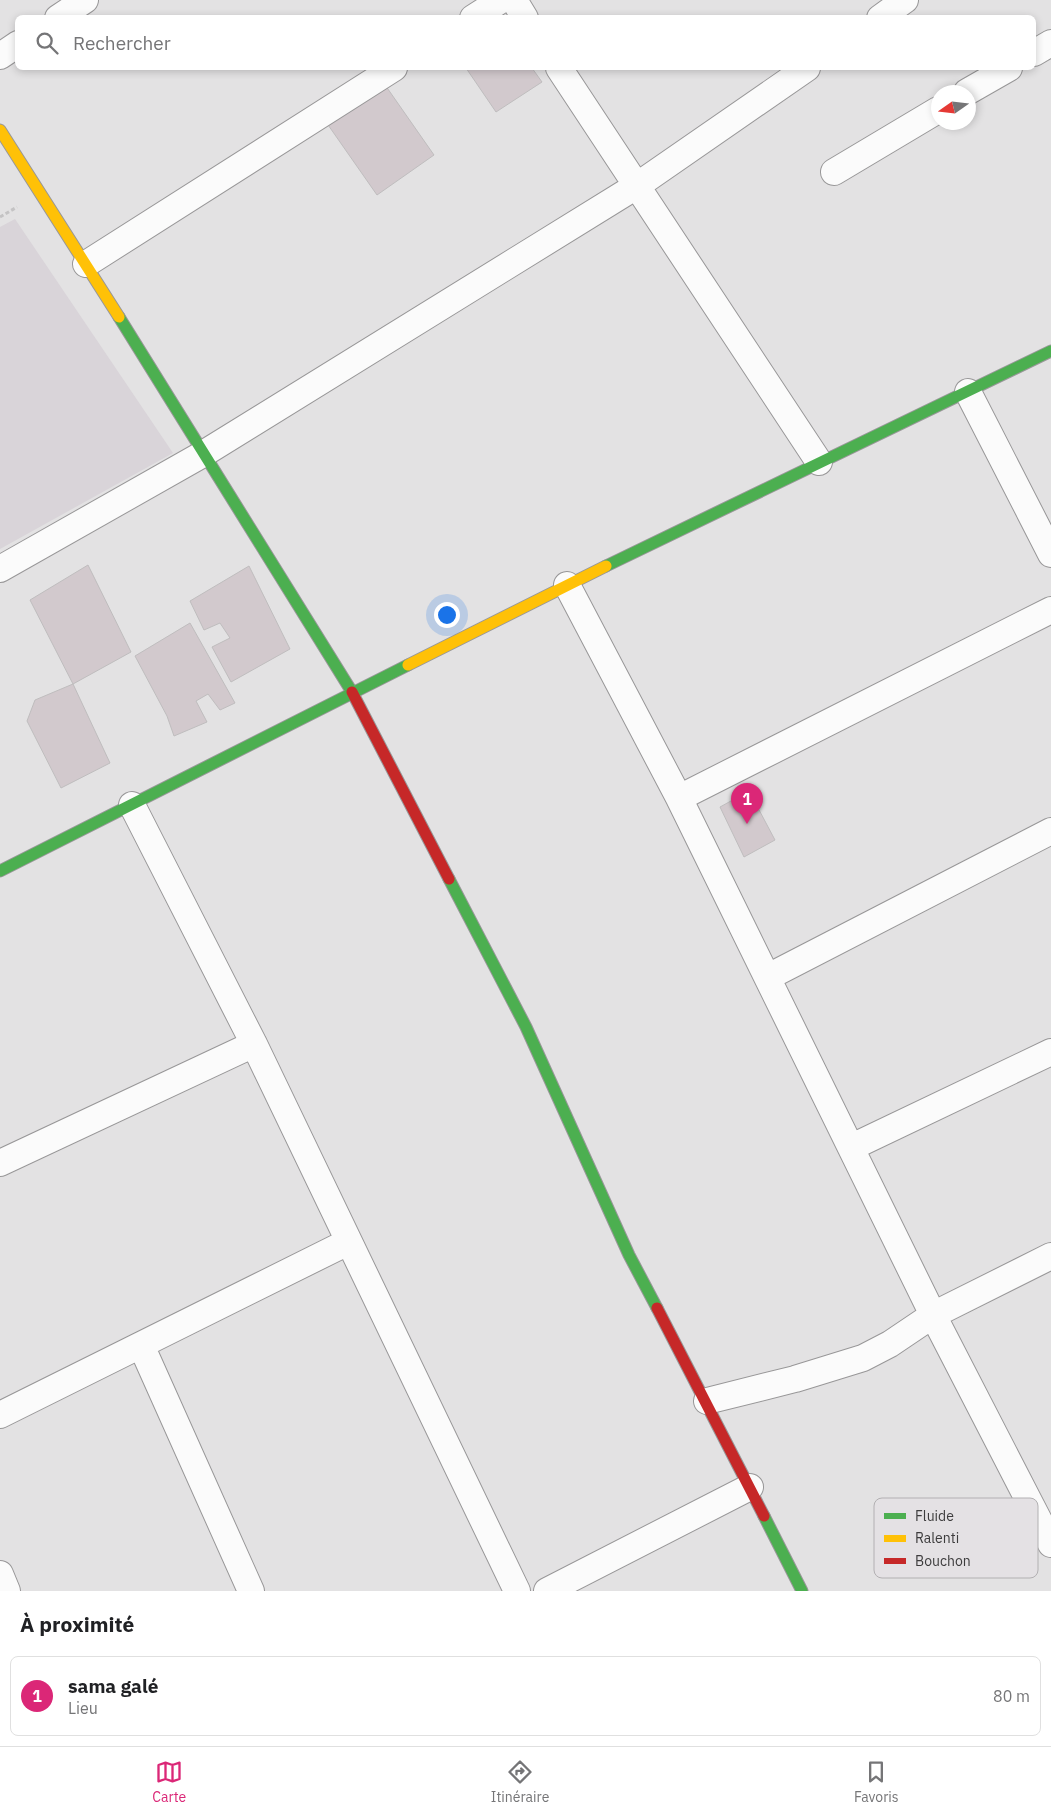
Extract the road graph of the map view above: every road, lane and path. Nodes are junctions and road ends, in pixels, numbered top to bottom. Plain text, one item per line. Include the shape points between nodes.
1 (85, 0) edge
2 (501, 0) edge
3 (514, 0) edge
4 (905, 0) edge
5 (62, 15) edge
6 (478, 15) edge
7 (524, 15) edge
8 (884, 15) edge
9 (1051, 43) edge
10 (15, 46) edge
11 (1036, 52) edge
12 (0, 56) edge
13 (391, 70) edge
14 (560, 70) edge
15 (804, 70) edge
16 (1006, 70) edge
17 (976, 87) edge
18 (931, 114) edge
19 (0, 130) edge
20 (834, 172) dead end
21 (638, 185) junction
22 (86, 264) junction
23 (1051, 351) edge
24 (968, 392) junction
25 (203, 454) junction
26 (819, 462) junction
27 (1051, 554) edge
28 (0, 568) edge
29 (567, 585) junction
30 (1051, 610) edge
31 (352, 694) junction
32 (678, 798) junction
33 (132, 805) junction
34 (1051, 831) edge
35 (0, 870) edge
36 (768, 976) junction
37 (254, 1044) junction
38 (1051, 1052) edge
39 (852, 1147) junction
40 (0, 1163) edge
41 (348, 1242) junction
42 (1051, 1256) edge
43 (933, 1315) junction
44 (141, 1345) junction
45 (707, 1401) junction
46 (0, 1415) edge
47 (750, 1488) junction
48 (1036, 1498) edge
49 (1044, 1513) edge
50 (1051, 1544) edge
51 (0, 1574) edge
52 (7, 1591) edge
53 (251, 1591) edge
54 (518, 1591) edge
55 (547, 1591) edge
56 (802, 1591) edge

1 - 5 street
2 - 6 street
3 - 7 street
4 - 8 street
9 - 11 street
10 - 12 street
13 - 22 street
14 - 21 street
15 - 21 street
16 - 17 street
18 - 20 street
19 - 22 street
21 - 25 street
21 - 26 street
22 - 25 street
23 - 24 street
24 - 26 street
24 - 27 street
25 - 28 street
25 - 31 street
26 - 29 street
29 - 31 street
29 - 32 street
30 - 32 street
31 - 33 street
31 - 45 street via 526,1028 629,1255
32 - 36 street
33 - 35 street
33 - 37 street
34 - 36 street
36 - 39 street
37 - 40 street
37 - 41 street
38 - 39 street
39 - 43 street
41 - 44 street
41 - 54 street
42 - 43 street
43 - 45 street via 863,1358
43 - 48 street
44 - 46 street
44 - 53 street
45 - 47 street
47 - 55 street
47 - 56 street
49 - 50 street
51 - 52 street

